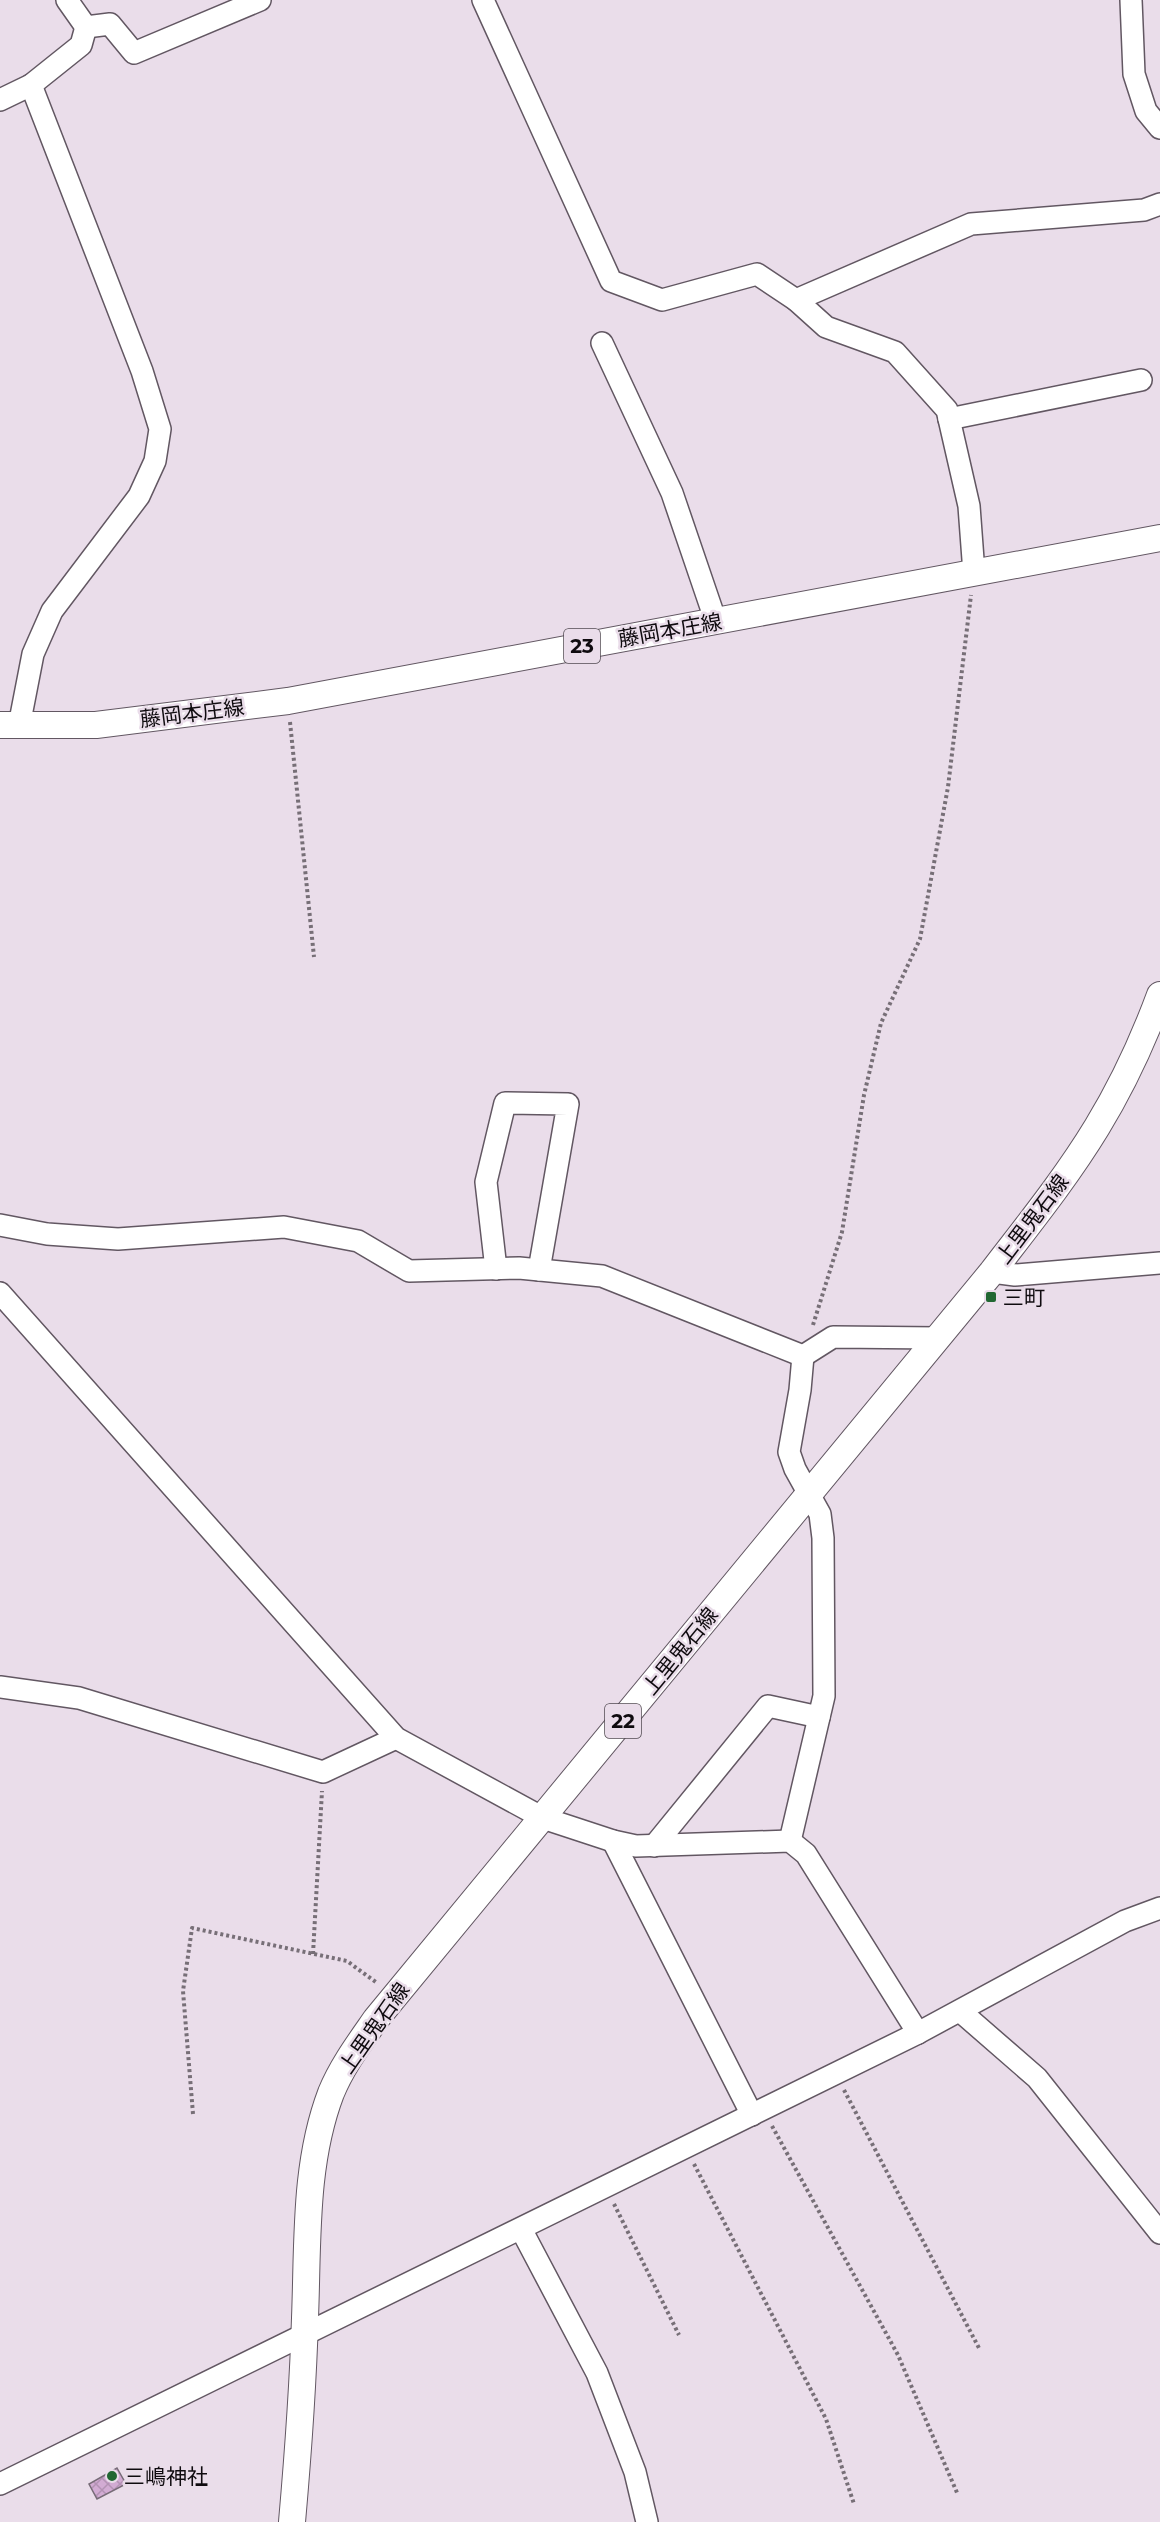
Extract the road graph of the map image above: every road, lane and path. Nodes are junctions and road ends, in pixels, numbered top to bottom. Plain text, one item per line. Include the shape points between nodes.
1 (67, 0) edge
2 (260, 0) edge
3 (483, 0) edge
4 (1131, 0) edge
5 (86, 27) junction
6 (32, 85) junction
7 (0, 100) edge
8 (1160, 128) edge
9 (1160, 204) edge
10 (795, 300) junction
11 (602, 344) dead end
12 (1141, 380) dead end
13 (949, 419) junction
14 (1160, 538) edge
15 (974, 573) junction
16 (716, 622) junction
17 (288, 701) junction
18 (10, 726) edge
19 (314, 957) dead end
20 (1160, 996) edge
21 (0, 1225) edge
22 (1160, 1263) edge
23 (496, 1269) junction
24 (539, 1270) junction
25 (992, 1272) junction
26 (0, 1293) edge
27 (939, 1338) junction
28 (803, 1356) junction
29 (809, 1492) junction
30 (0, 1687) edge
31 (819, 1717) junction
32 (396, 1738) junction
33 (323, 1772) junction
34 (543, 1818) junction
35 (612, 1841) junction
36 (790, 1841) junction
37 (654, 1846) junction
38 (1160, 1908) edge
39 (313, 1953) junction
40 (395, 1995) junction
41 (960, 2011) junction
42 (918, 2033) junction
43 (835, 2074) junction
44 (758, 2112) junction
45 (194, 2114) dead end
46 (686, 2148) junction
47 (606, 2188) junction
48 (521, 2229) junction
49 (1160, 2233) edge
50 (679, 2335) dead end
51 (305, 2336) junction
52 (980, 2350) dead end
53 (0, 2484) edge
54 (958, 2495) dead end
55 (855, 2504) dead end
56 (292, 2522) edge
57 (647, 2522) edge

1 - 5 street
2 - 5 street via 134,53 110,24
3 - 10 street via 611,281 662,300 757,274
4 - 8 street via 1134,74 1146,111
5 - 6 street via 81,45
6 - 7 street
6 - 18 street via 142,371 160,429 155,461 139,496 52,611 33,654
9 - 10 street via 1144,210 971,224
10 - 13 street via 826,327 895,352 947,410
11 - 16 street via 672,493
12 - 13 street
13 - 15 street via 969,506
14 - 15 main road, 藤岡本庄線 / 23
15 - 16 main road, 藤岡本庄線 / 23
15 - 28 path via 948,787 920,939 881,1023 864,1095 842,1232
16 - 17 main road, 藤岡本庄線 / 23
17 - 18 main road, 藤岡本庄線 / 23 via 96,725
17 - 19 path
20 - 25 main road, 上里鬼石線 / 22 via 1122,1082 1097,1127
21 - 23 street via 47,1234 118,1239 284,1227 358,1241 409,1271
22 - 25 street via 1015,1275
23 - 24 street
23 - 24 street via 486,1182 505,1103 568,1104
24 - 28 street via 602,1276
25 - 27 main road, 上里鬼石線 / 22
26 - 32 street
27 - 28 street via 833,1337
27 - 29 main road, 上里鬼石線 / 22
28 - 29 street via 789,1452
29 - 31 street via 820,1514 823,1538 824,1696
29 - 34 main road, 上里鬼石線 / 22
30 - 33 street via 78,1698
31 - 36 street
31 - 37 street via 768,1706
32 - 33 street
32 - 34 street
33 - 39 path
34 - 35 street
34 - 40 main road, 上里鬼石線 / 22
35 - 37 street
35 - 44 street
36 - 37 street
36 - 42 street via 806,1854
38 - 41 street via 1125,1921
39 - 40 path via 347,1961
39 - 45 path via 192,1929 183,1991
40 - 51 main road, 上里鬼石線 / 22 via 351,2055 332,2091 321,2126 310,2190
41 - 42 street
41 - 49 street via 1037,2078
42 - 43 street
43 - 44 street
43 - 52 path
44 - 46 street
44 - 54 path via 898,2355
46 - 47 street
46 - 55 path via 826,2420
47 - 48 street
47 - 50 path
48 - 51 street
48 - 57 street via 597,2373 636,2472
51 - 53 street
51 - 56 main road, 上里鬼石線 / 22

